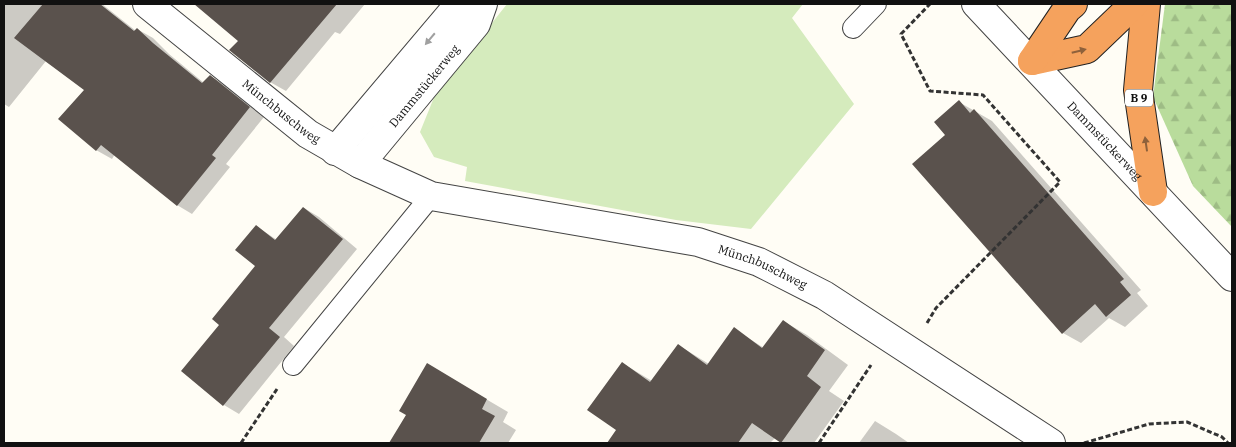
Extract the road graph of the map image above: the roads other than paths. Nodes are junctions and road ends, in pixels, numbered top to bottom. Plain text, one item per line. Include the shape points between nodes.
1 (147, 4) edge
2 (463, 4) edge
3 (483, 4) edge
4 (876, 4) edge
5 (976, 4) edge
6 (1074, 4) edge
7 (1134, 4) edge
8 (1146, 4) edge
9 (853, 28) dead end
10 (1032, 61) junction
11 (335, 151) junction
12 (360, 164) junction
13 (1153, 192) junction
14 (431, 196) junction
15 (1232, 277) edge
16 (293, 365) road end
17 (1051, 443) edge

1 - 11 street, Münchbuschweg via 308,134
2 -> 11 street, Dammstückerweg via 455,9
3 - 12 street, Dammstückerweg via 476,24
4 - 9 lane
5 - 10 street, Dammstückerweg
6 - 10 highway via 1067,9
10 -> 7 highway via 1087,49
13 -> 8 highway, B 9 via 1138,90
10 - 13 street, Dammstückerweg
11 - 12 street, Münchbuschweg
12 - 14 street, Münchbuschweg
13 - 15 street, Dammstückerweg
14 - 16 lane
14 - 17 street, Münchbuschweg via 698,242 759,262 824,294

